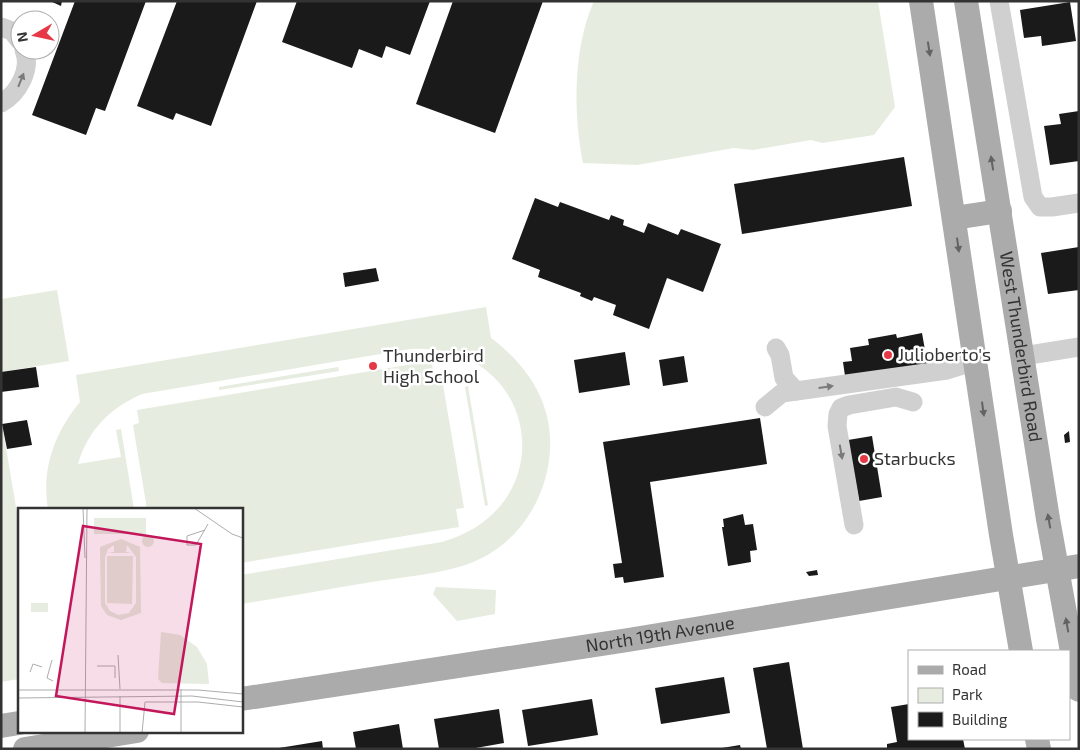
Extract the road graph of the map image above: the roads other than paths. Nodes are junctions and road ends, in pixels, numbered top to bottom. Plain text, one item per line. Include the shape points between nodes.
1 (921, 1) edge
2 (966, 1) edge
3 (1000, 1) edge
4 (25, 60) edge
5 (1, 103) edge
6 (1079, 203) edge
7 (1000, 211) junction
8 (954, 218) junction
9 (1079, 347) edge
10 (776, 348) dead end
11 (1023, 356) junction
12 (976, 361) junction
13 (796, 392) junction
14 (913, 402) dead end
15 (765, 407) dead end
16 (854, 525) dead end
17 (1068, 568) edge
18 (1008, 578) junction
19 (1021, 650) edge
20 (1079, 690) edge
21 (242, 699) edge
22 (18, 723) edge
23 (1, 726) edge
24 (131, 732) edge
25 (25, 749) edge

1 -> 8 main road
7 -> 2 main road, West Thunderbird Road
3 - 6 street via 1033,197 1040,207
5 -> 4 street via 16,91 26,68
7 - 8 main road
7 - 11 main road, West Thunderbird Road
8 -> 12 main road
9 - 11 street
10 - 13 street via 784,378
17 -> 11 main road, West Thunderbird Road
13 -> 12 street via 947,370
12 -> 18 main road
13 - 15 street via 782,393
14 -> 16 street via 896,397 849,405 841,408 838,414 837,426
17 - 18 main road, North 19th Avenue
20 -> 17 main road, West Thunderbird Road
18 - 19 main road
18 - 21 main road, North 19th Avenue
22 - 23 main road
24 - 25 main road

